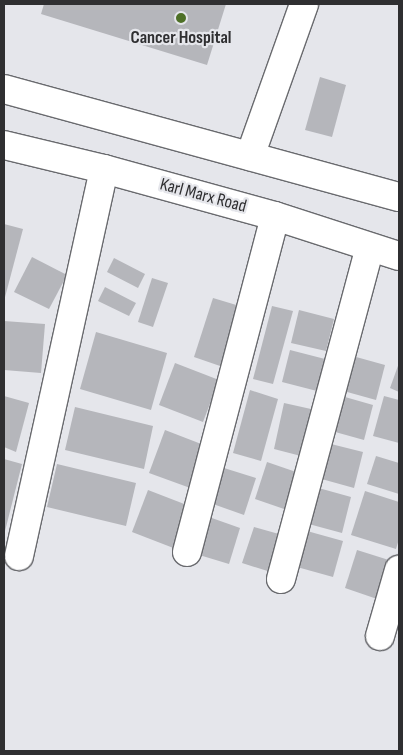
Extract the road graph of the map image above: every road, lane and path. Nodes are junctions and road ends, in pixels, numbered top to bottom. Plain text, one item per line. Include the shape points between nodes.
1 (304, 4) edge
2 (4, 89) edge
3 (4, 145) edge
4 (250, 156) junction
5 (104, 169) junction
6 (399, 197) edge
7 (275, 216) junction
8 (370, 248) junction
9 (399, 256) edge
10 (187, 552) dead end
11 (19, 556) dead end
12 (399, 570) edge
13 (281, 580) dead end
14 (380, 636) dead end

1 - 4 street
2 - 4 street
3 - 5 street, Karl Marx Road
4 - 6 street
5 - 7 street, Karl Marx Road
5 - 11 street
7 - 8 street, Karl Marx Road
7 - 10 street
8 - 9 street, Karl Marx Road
8 - 13 street
12 - 14 street

